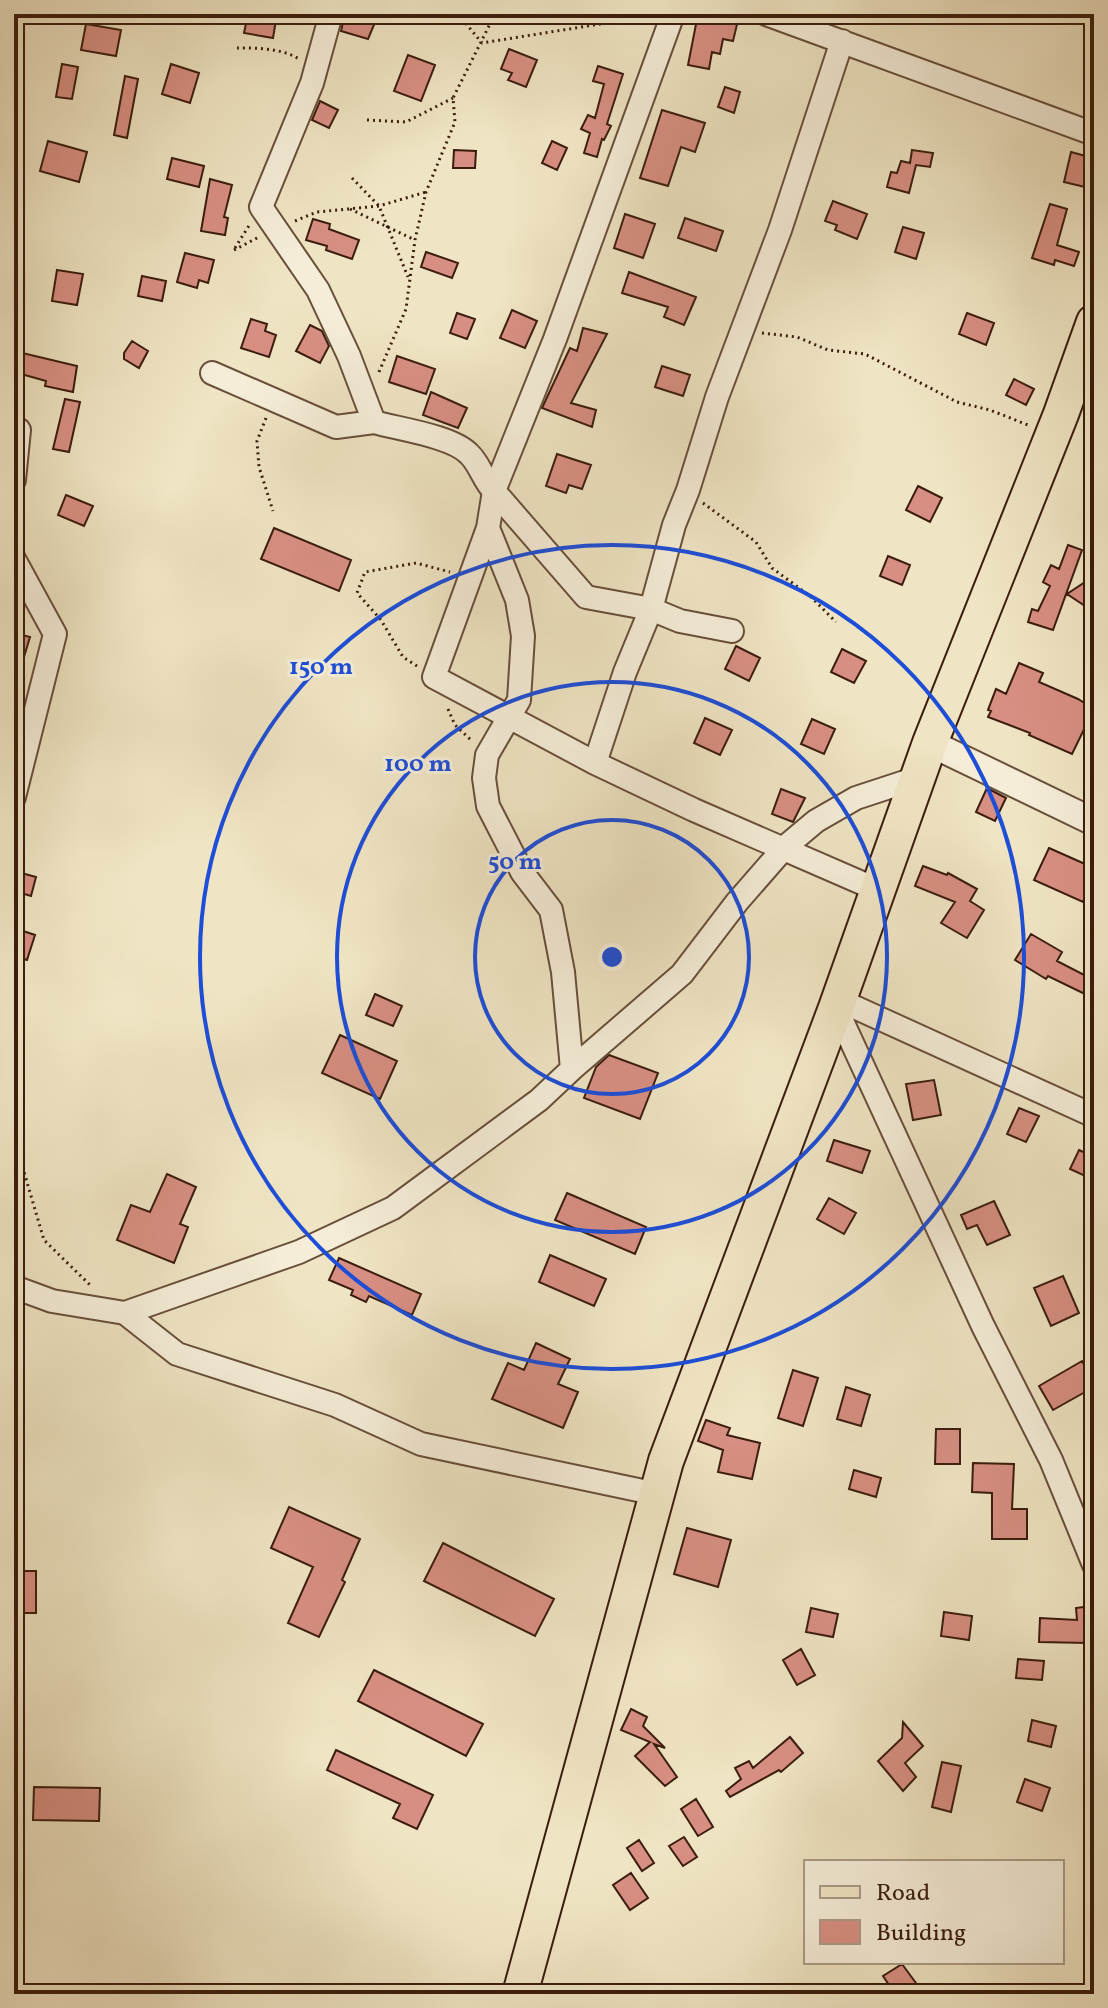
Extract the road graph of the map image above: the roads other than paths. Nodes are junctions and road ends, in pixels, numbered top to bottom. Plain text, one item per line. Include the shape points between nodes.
1 (331, 14) edge
2 (766, 14) edge
3 (671, 20) edge
4 (842, 41) junction
5 (1094, 134) edge
6 (1094, 322) edge
7 (212, 373) dead end
8 (370, 412) junction
9 (19, 430) dead end
10 (14, 480) edge
11 (494, 491) junction
12 (488, 528) junction
13 (14, 559) edge
14 (651, 609) junction
15 (732, 631) dead end
16 (509, 717) junction
17 (930, 743) junction
18 (595, 763) junction
19 (917, 778) junction
20 (14, 797) edge
21 (1094, 822) edge
22 (785, 847) junction
23 (878, 890) junction
24 (837, 1004) junction
25 (572, 1069) junction
26 (1094, 1116) edge
27 (14, 1287) edge
28 (125, 1313) junction
29 (657, 1494) junction
30 (1094, 1565) edge
31 (520, 1994) edge

1 - 8 street via 316,70 261,207 318,290
2 - 4 street
3 - 11 street
4 - 5 street
4 - 14 street via 780,230 717,397
6 - 17 main road
7 - 8 street via 336,427
8 - 11 street via 470,454
9 - 10 street
11 - 12 street
11 - 14 street via 586,597
12 - 16 street via 517,600 523,636 519,700
12 - 16 street via 434,677
13 - 20 street via 55,634
14 - 15 street
14 - 18 street
16 - 18 street
16 - 25 street via 487,755 488,806 522,872 551,910
17 - 19 main road
17 - 21 street
18 - 22 street
19 - 22 street via 856,798
19 - 23 main road
22 - 23 street
22 - 25 street via 682,974
23 - 24 main road
24 - 26 street
24 - 29 main road
24 - 30 street via 983,1326 1051,1460
25 - 28 street via 539,1100 393,1208 299,1252
27 - 28 street via 52,1301
28 - 29 street via 177,1354 335,1405 421,1444
29 - 31 main road

